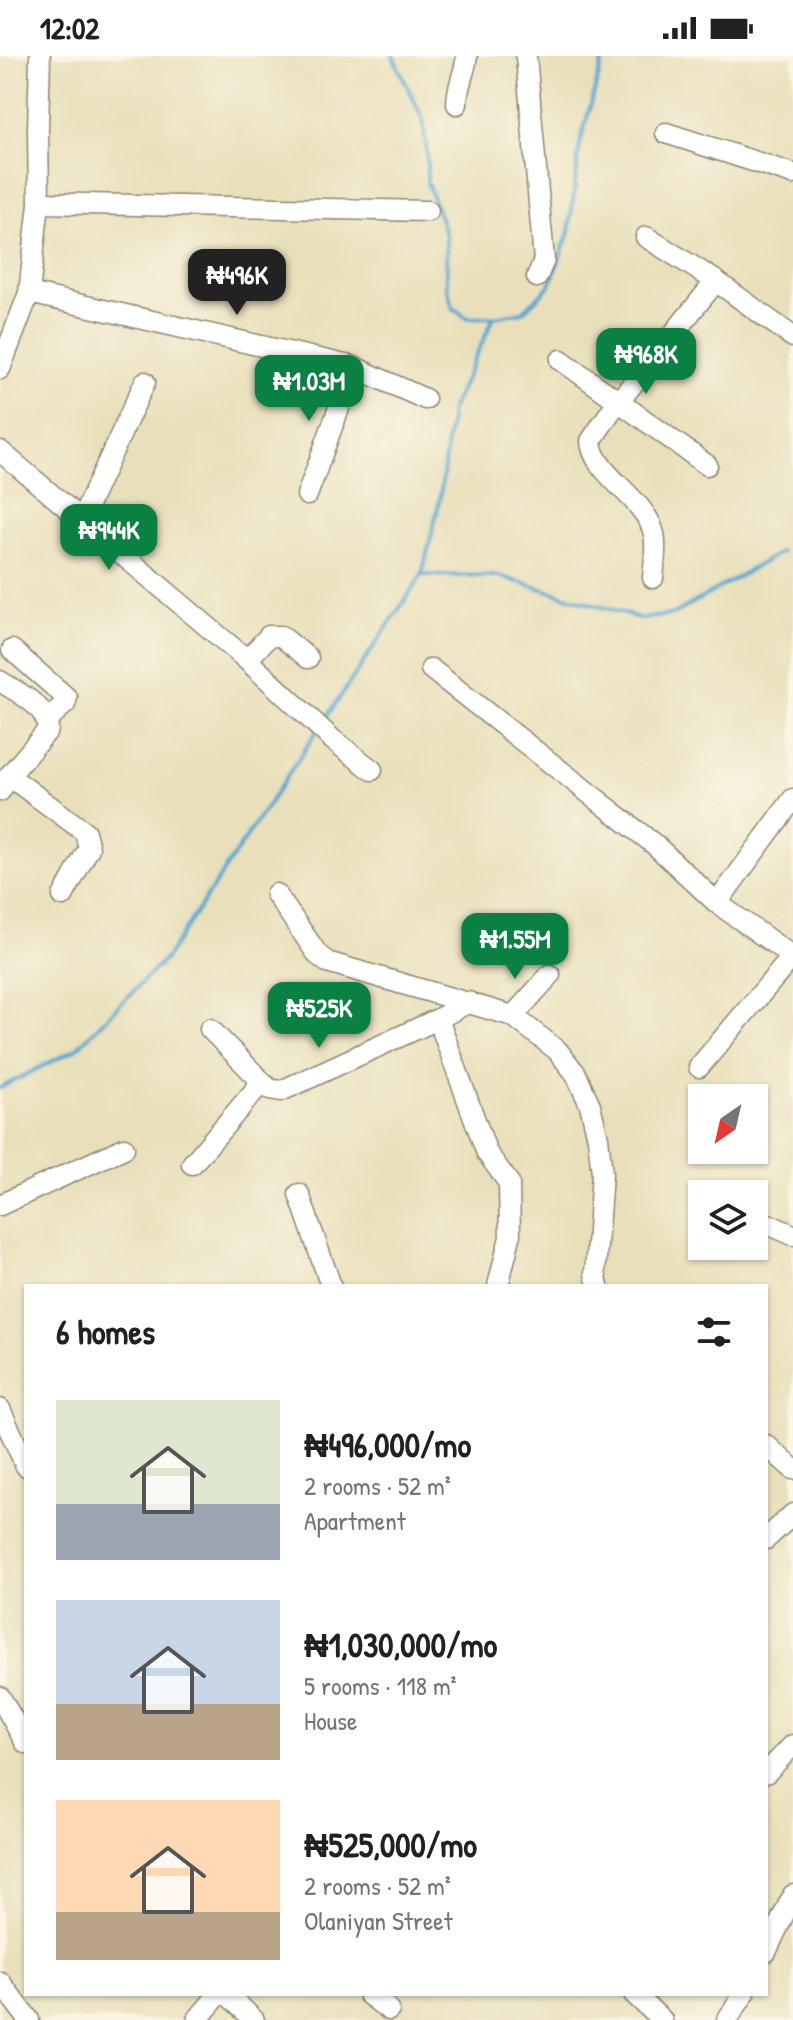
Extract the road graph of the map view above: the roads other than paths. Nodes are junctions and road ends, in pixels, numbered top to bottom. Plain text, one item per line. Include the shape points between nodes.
1 (40, 56) edge
2 (467, 56) edge
3 (526, 56) edge
4 (457, 104) dead end
5 (666, 133) dead end
6 (793, 174) edge
7 (39, 203) junction
8 (428, 211) dead end
9 (646, 237) dead end
10 (537, 277) dead end
11 (716, 281) junction
12 (29, 293) junction
13 (793, 337) edge
14 (561, 360) dead end
15 (354, 367) junction
16 (0, 369) edge
17 (145, 382) dead end
18 (425, 399) dead end
19 (618, 403) junction
20 (0, 451) edge
21 (707, 465) dead end
22 (307, 495) dead end
23 (81, 520) junction
24 (653, 578) dead end
25 (12, 650) dead end
26 (308, 658) dead end
27 (247, 660) junction
28 (431, 669) dead end
29 (0, 681) edge
30 (48, 719) junction
31 (372, 770) dead end
32 (5, 784) edge
33 (793, 799) edge
34 (276, 894) dead end
35 (63, 896) dead end
36 (717, 903) junction
37 (793, 957) edge
38 (550, 975) dead end
39 (469, 1002) junction
40 (513, 1016) junction
41 (438, 1019) junction
42 (210, 1029) dead end
43 (699, 1067) dead end
44 (262, 1082) junction
45 (124, 1148) dead end
46 (192, 1164) dead end
47 (299, 1194) dead end
48 (0, 1205) edge
49 (768, 1224) edge
50 (793, 1235) edge
51 (330, 1284) edge
52 (498, 1284) edge
53 (598, 1284) edge
54 (0, 1409) edge
55 (4, 1431) edge
56 (768, 1447) edge
57 (24, 1463) edge
58 (793, 1469) edge
59 (793, 1514) edge
60 (768, 1537) edge
61 (0, 1697) edge
62 (24, 1739) edge
63 (793, 1745) edge
64 (768, 1771) edge
65 (793, 1895) edge
66 (768, 1948) edge
67 (0, 1982) edge
68 (217, 1996) edge
69 (229, 1996) edge
70 (371, 1996) edge
71 (636, 1996) edge
72 (743, 1996) edge
73 (389, 2010) dead end
74 (29, 2020) edge
75 (197, 2020) edge
76 (254, 2020) edge
77 (662, 2020) edge
78 (727, 2020) edge

1 - 7 street
2 - 4 street
3 - 10 street via 544,260
5 - 6 street
7 - 8 street
7 - 12 street
9 - 11 street
11 - 13 street
11 - 19 street
12 - 15 street
12 - 16 street
14 - 19 street
15 - 18 street
15 - 22 street
17 - 23 street
19 - 21 street
19 - 24 street via 595,432 591,448 650,522 655,536
20 - 23 street
23 - 27 street
25 - 30 street via 67,698
26 - 27 street via 281,636 269,636
27 - 31 street
28 - 36 street via 655,845
29 - 30 street
30 - 32 street via 48,730
32 - 35 street via 85,832 89,848
33 - 36 street
34 - 39 street via 327,962
36 - 37 street
37 - 43 street
38 - 40 street
39 - 40 street
39 - 41 street
40 - 53 street via 557,1050 590,1105 602,1173
41 - 44 street via 281,1091
41 - 52 street via 487,1153 509,1183 510,1237
42 - 44 street
44 - 46 street
45 - 48 street
47 - 51 street
49 - 50 street
54 - 55 street
55 - 57 street
56 - 58 street
59 - 60 street
61 - 62 street
63 - 64 street
65 - 66 street
67 - 74 street
68 - 75 street
69 - 76 street
70 - 73 street
71 - 77 street
72 - 78 street

